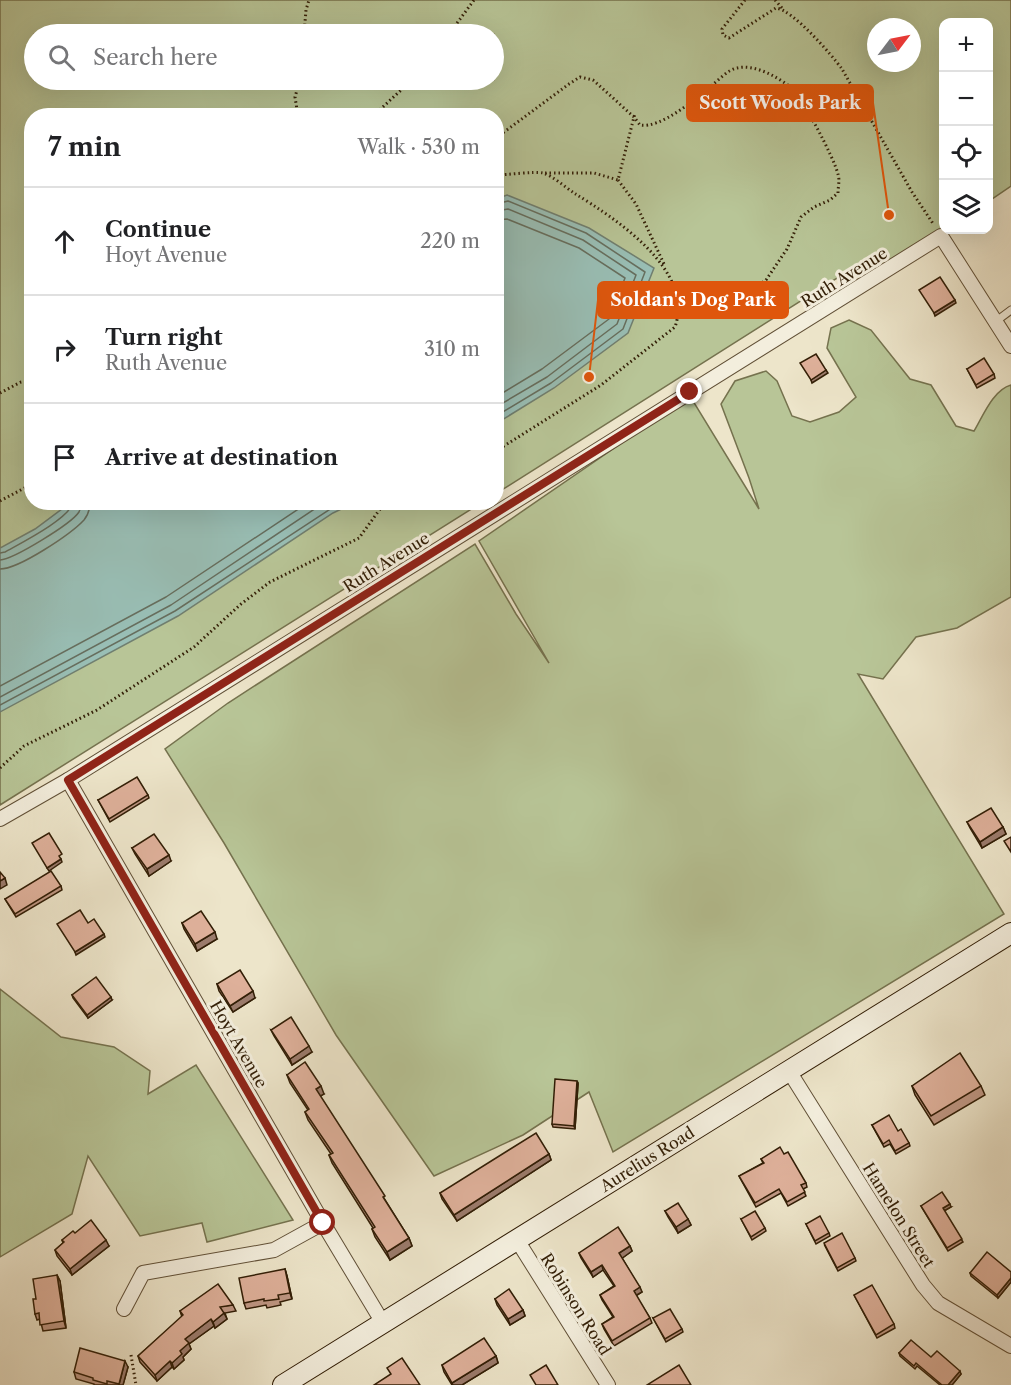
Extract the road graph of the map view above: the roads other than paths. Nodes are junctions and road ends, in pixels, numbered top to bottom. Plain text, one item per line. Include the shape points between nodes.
1 (1011, 310) edge
2 (995, 322) junction
3 (1011, 346) edge
4 (504, 508) edge
5 (501, 510) edge
6 (68, 780) junction
7 (0, 819) edge
8 (1011, 933) edge
9 (789, 1071) junction
10 (323, 1223) junction
11 (517, 1240) junction
12 (124, 1309) dead end
13 (383, 1323) junction
14 (1011, 1346) edge
15 (283, 1385) edge
16 (608, 1385) edge

1 - 2 lane
2 - 3 street
2 - 4 street, Ruth Avenue via 941,236
5 - 6 street, Ruth Avenue
6 - 7 street, Ruth Avenue
6 - 10 street, Hoyt Avenue
8 - 9 street, Aurelius Road
9 - 11 street, Aurelius Road
9 - 14 street, Hamelon Street via 923,1285 939,1303
10 - 12 street via 274,1250 143,1273
10 - 13 street, Hoyt Avenue
11 - 13 street, Aurelius Road
11 - 16 street, Robinson Road
13 - 15 street, Aurelius Road

